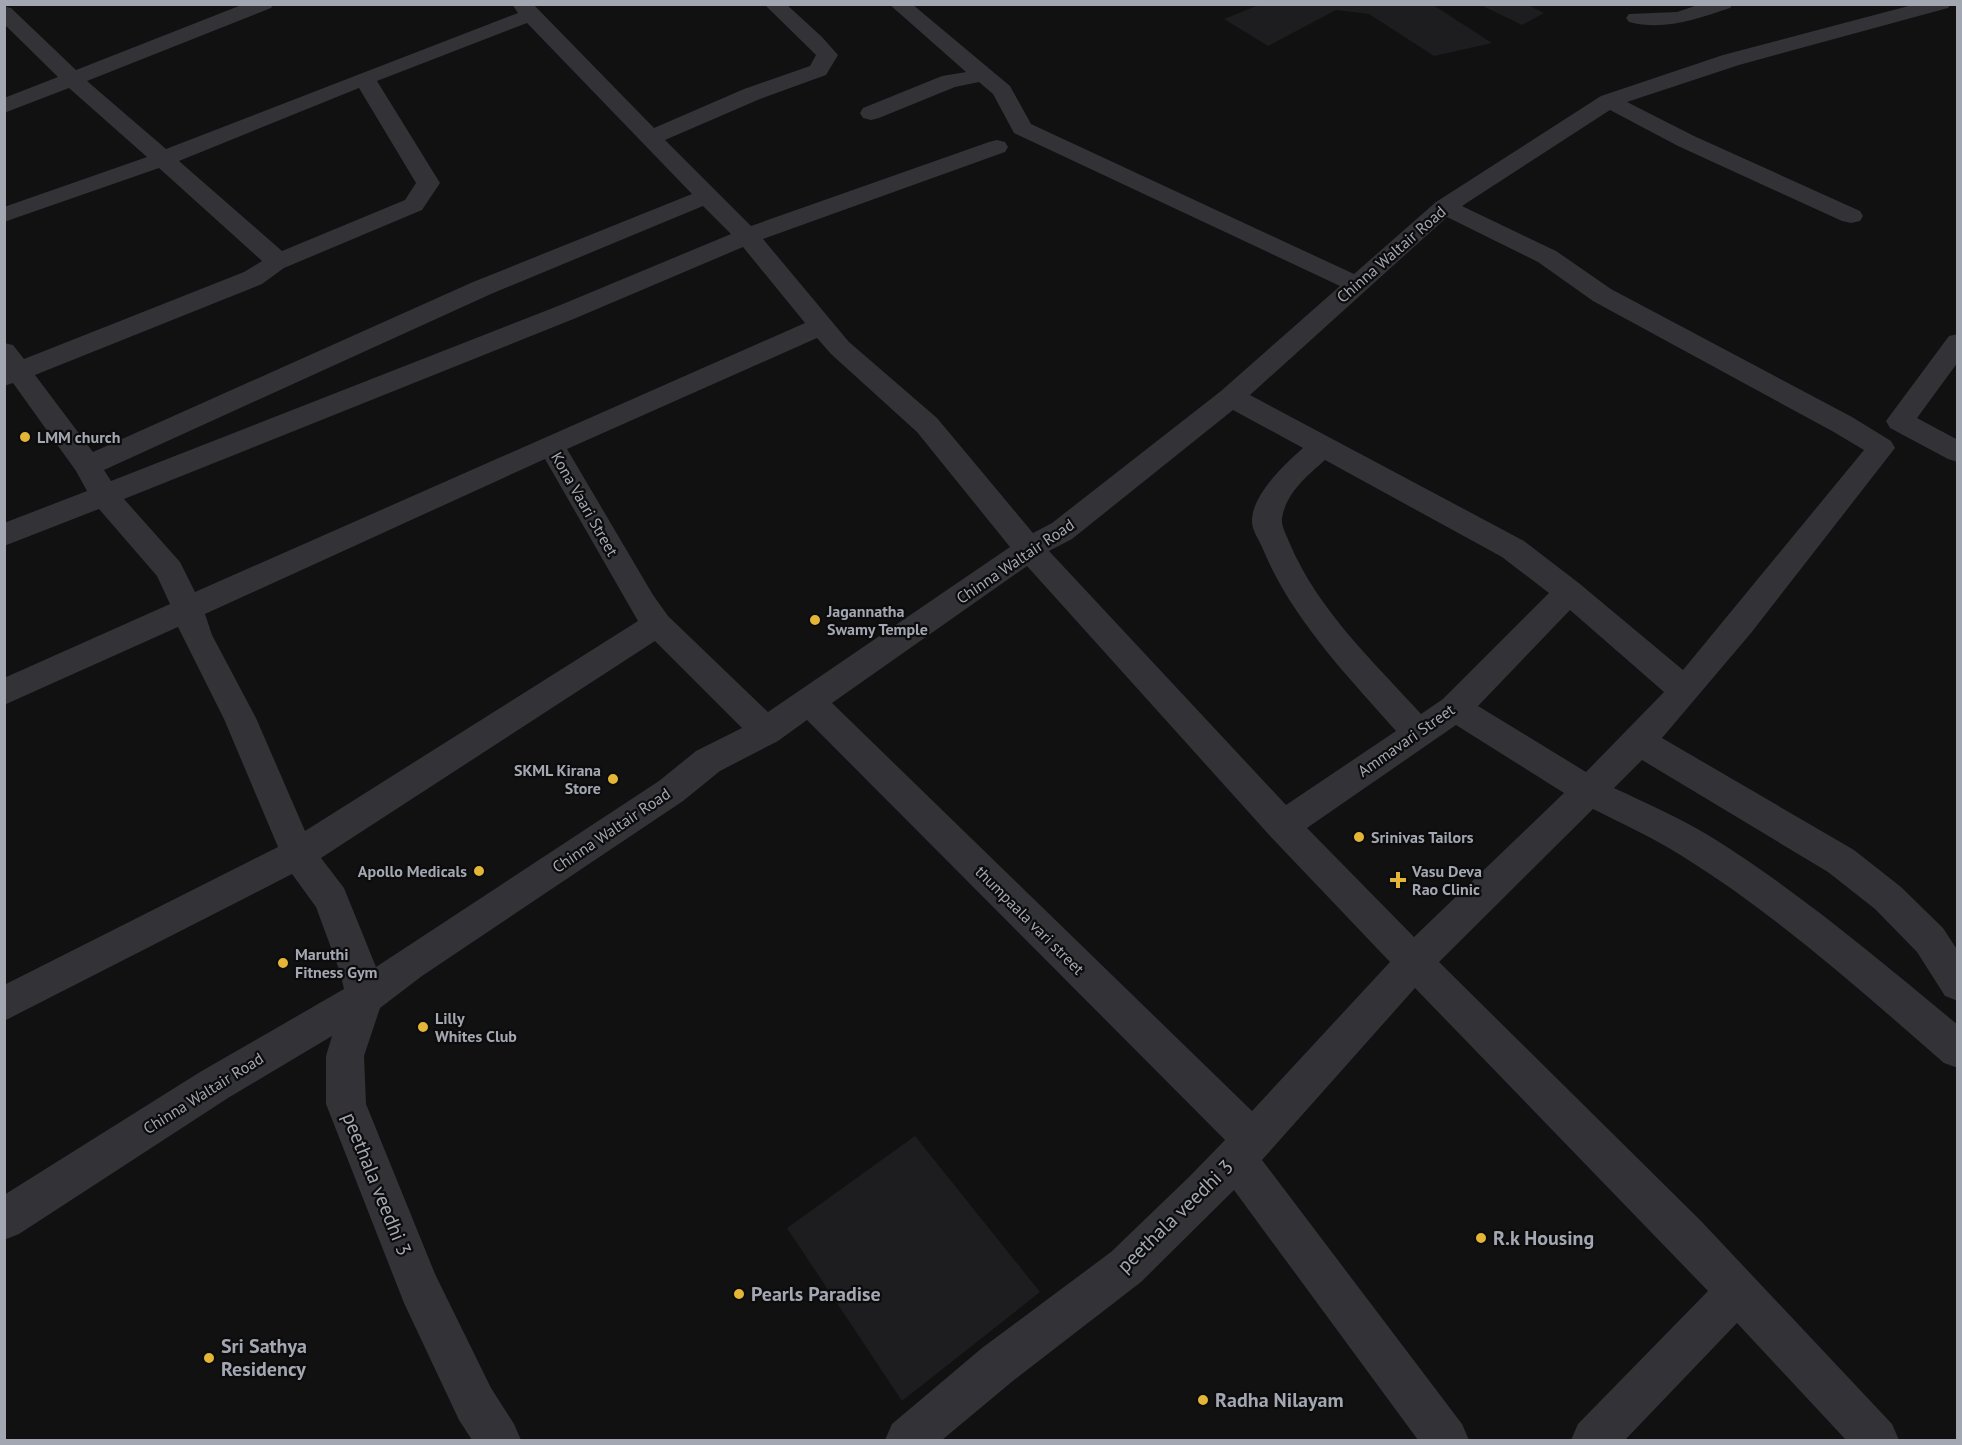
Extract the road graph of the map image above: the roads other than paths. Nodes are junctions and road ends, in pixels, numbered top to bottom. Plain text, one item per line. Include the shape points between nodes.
1 (774, 4) edge
2 (899, 4) edge
3 (1723, 4) edge
4 (1941, 4) edge
5 (260, 5) edge
6 (526, 10) edge
7 (4, 12) edge
8 (1636, 18) dead end
9 (983, 75) junction
10 (364, 78) junction
11 (72, 79) junction
12 (1609, 102) junction
13 (4, 106) edge
14 (872, 113) dead end
15 (651, 138) junction
16 (997, 147) dead end
17 (162, 159) junction
18 (707, 196) junction
19 (1444, 207) junction
20 (4, 215) edge
21 (1851, 216) dead end
22 (747, 237) junction
23 (275, 263) junction
24 (1356, 285) junction
25 (823, 325) junction
26 (1958, 342) edge
27 (10, 366) edge
28 (1231, 398) junction
29 (1900, 421) junction
30 (551, 445) junction
31 (1321, 447) junction
32 (1881, 448) junction
33 (1958, 453) edge
34 (96, 480) junction
35 (4, 535) edge
36 (1029, 549) junction
37 (1569, 592) junction
38 (188, 609) junction
39 (657, 624) junction
40 (1684, 690) junction
41 (4, 692) edge
42 (808, 700) junction
43 (1455, 708) junction
44 (766, 731) junction
45 (1418, 732) junction
46 (1640, 742) junction
47 (1588, 791) junction
48 (1283, 826) junction
49 (298, 854) junction
50 (1414, 962) junction
51 (1958, 984) edge
52 (364, 997) junction
53 (4, 1004) edge
54 (1958, 1050) edge
55 (1244, 1149) junction
56 (4, 1220) edge
57 (1737, 1292) junction
58 (498, 1440) edge
59 (908, 1440) edge
60 (1446, 1440) edge
61 (1594, 1440) edge
62 (1876, 1440) edge

1 - 15 street via 827,55 818,70
2 - 9 street
3 - 8 street via 1679,18
4 - 12 street, Chinna Waltair Road via 1731,60
5 - 11 street
6 - 10 street
6 - 15 street
7 - 11 street
9 - 14 street via 950,81
9 - 24 street via 1002,91 1022,128
10 - 17 street
10 - 23 street via 428,183 414,205
11 - 13 street
11 - 17 street
12 - 19 street, Chinna Waltair Road
12 - 21 street
15 - 18 street
16 - 22 street
17 - 20 street
17 - 23 street via 272,255
18 - 22 street
18 - 34 street via 482,288
19 - 24 street, Chinna Waltair Road
19 - 32 street via 1524,245 1582,278 1602,295
22 - 25 street
22 - 34 street via 534,325
23 - 27 street via 253,278
24 - 28 street, Chinna Waltair Road
25 - 30 street, Kona Vaari Street
25 - 36 street via 840,348 927,425
26 - 29 street, peethala veedhi 3
27 - 34 street
28 - 31 street
28 - 36 street, Chinna Waltair Road via 1062,531
29 - 32 street, peethala veedhi 3
29 - 33 street
30 - 38 street
30 - 39 street, Kona Vaari Street
31 - 37 street via 1513,549
31 - 45 street via 1275,496 1267,521 1278,554 1320,621
32 - 40 street, peethala veedhi 3
34 - 35 street
34 - 38 street via 169,570
36 - 42 street, Chinna Waltair Road
36 - 48 street
37 - 40 street
37 - 43 street, Ammavari Street
38 - 41 street
38 - 49 street
39 - 44 street, Kona Vaari Street
39 - 49 street
40 - 46 street, peethala veedhi 3
42 - 44 street, Chinna Waltair Road
42 - 55 street, thumpaala vari street
43 - 45 street, Ammavari Street
43 - 47 street
44 - 52 street, Chinna Waltair Road via 708,761 670,791
45 - 48 street, Ammavari Street
46 - 47 street, peethala veedhi 3
46 - 51 street via 1841,861 1888,898 1930,940
47 - 50 street, peethala veedhi 3
47 - 54 street via 1694,845 1843,952
48 - 50 street
49 - 52 street via 331,899 359,972
49 - 53 street
50 - 55 street, peethala veedhi 3
50 - 57 street
52 - 56 street, Chinna Waltair Road via 214,1085
52 - 58 street, peethala veedhi 3 via 345,1056 345,1104 419,1288 475,1404
55 - 59 street, peethala veedhi 3 via 1126,1267 998,1364
55 - 60 street, thumpaala vari street
57 - 61 street
57 - 62 street

